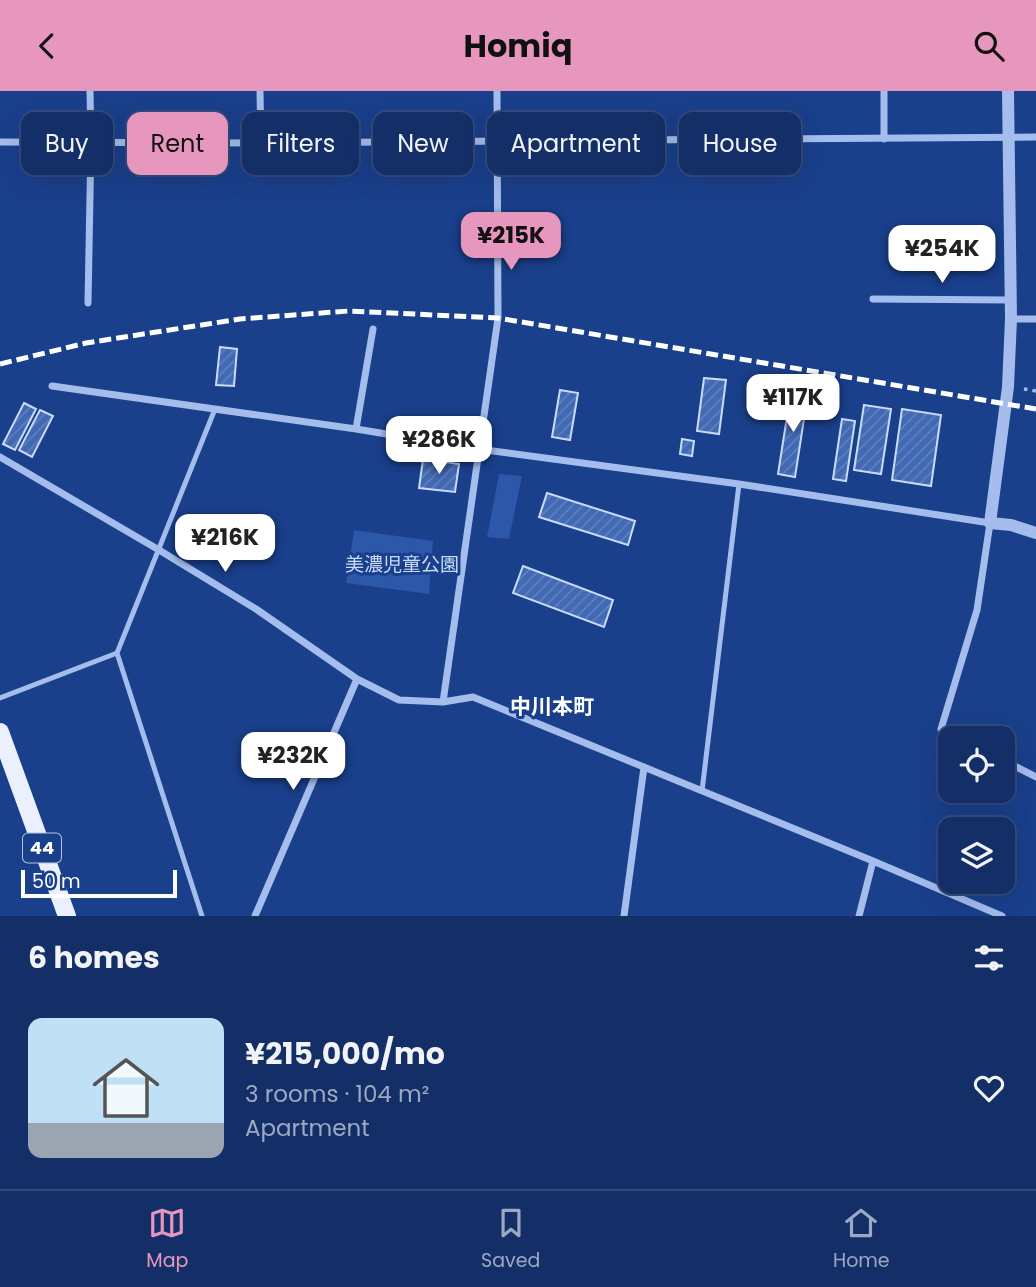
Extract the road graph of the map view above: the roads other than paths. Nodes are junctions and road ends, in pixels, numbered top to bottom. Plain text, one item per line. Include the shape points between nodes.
1 (90, 91) edge
2 (260, 91) edge
3 (496, 91) edge
4 (884, 91) edge
5 (1008, 91) edge
6 (91, 112) edge
7 (260, 112) edge
8 (496, 112) edge
9 (1009, 137) junction
10 (1036, 137) edge
11 (884, 139) junction
12 (665, 140) edge
13 (487, 141) edge
14 (0, 142) edge
15 (21, 142) edge
16 (113, 142) edge
17 (359, 142) edge
18 (242, 143) edge
19 (91, 175) edge
20 (497, 175) edge
21 (873, 299) dead end
22 (1011, 300) junction
23 (88, 303) dead end
24 (1011, 319) junction
25 (1036, 319) edge
26 (373, 329) dead end
27 (52, 386) dead end
28 (215, 409) junction
29 (356, 429) junction
30 (478, 449) junction
31 (0, 457) edge
32 (739, 484) junction
33 (990, 523) junction
34 (1036, 533) edge
35 (159, 550) junction
36 (117, 653) junction
37 (357, 679) junction
38 (0, 698) edge
39 (443, 702) junction
40 (942, 726) edge
41 (0, 731) edge
42 (1015, 766) edge
43 (644, 767) junction
44 (1036, 777) edge
45 (702, 791) junction
46 (873, 861) junction
47 (67, 916) edge
48 (202, 916) edge
49 (255, 916) edge
50 (624, 916) edge
51 (859, 916) edge
52 (1002, 916) edge

1 - 6 street
2 - 7 street
3 - 8 street
4 - 11 street
5 - 9 street
9 - 10 street
9 - 11 street
9 - 22 street
11 - 12 street
13 - 17 street
14 - 15 street
16 - 18 street
19 - 23 street
20 - 30 street via 498,318
21 - 22 street
22 - 24 street
24 - 25 street
24 - 33 street via 1008,387
26 - 29 street
27 - 28 street
28 - 29 street
28 - 35 lane
29 - 30 street
30 - 32 street
30 - 39 street
31 - 35 street
32 - 33 street
32 - 45 lane
33 - 34 street
33 - 40 street via 977,610
35 - 36 lane
35 - 37 street via 256,609
36 - 38 lane
36 - 48 lane
37 - 39 street via 399,700
37 - 49 street
39 - 43 street via 473,697
41 - 47 main road, 44
42 - 44 street
43 - 45 street
43 - 50 street
45 - 46 street
46 - 51 street
46 - 52 street

